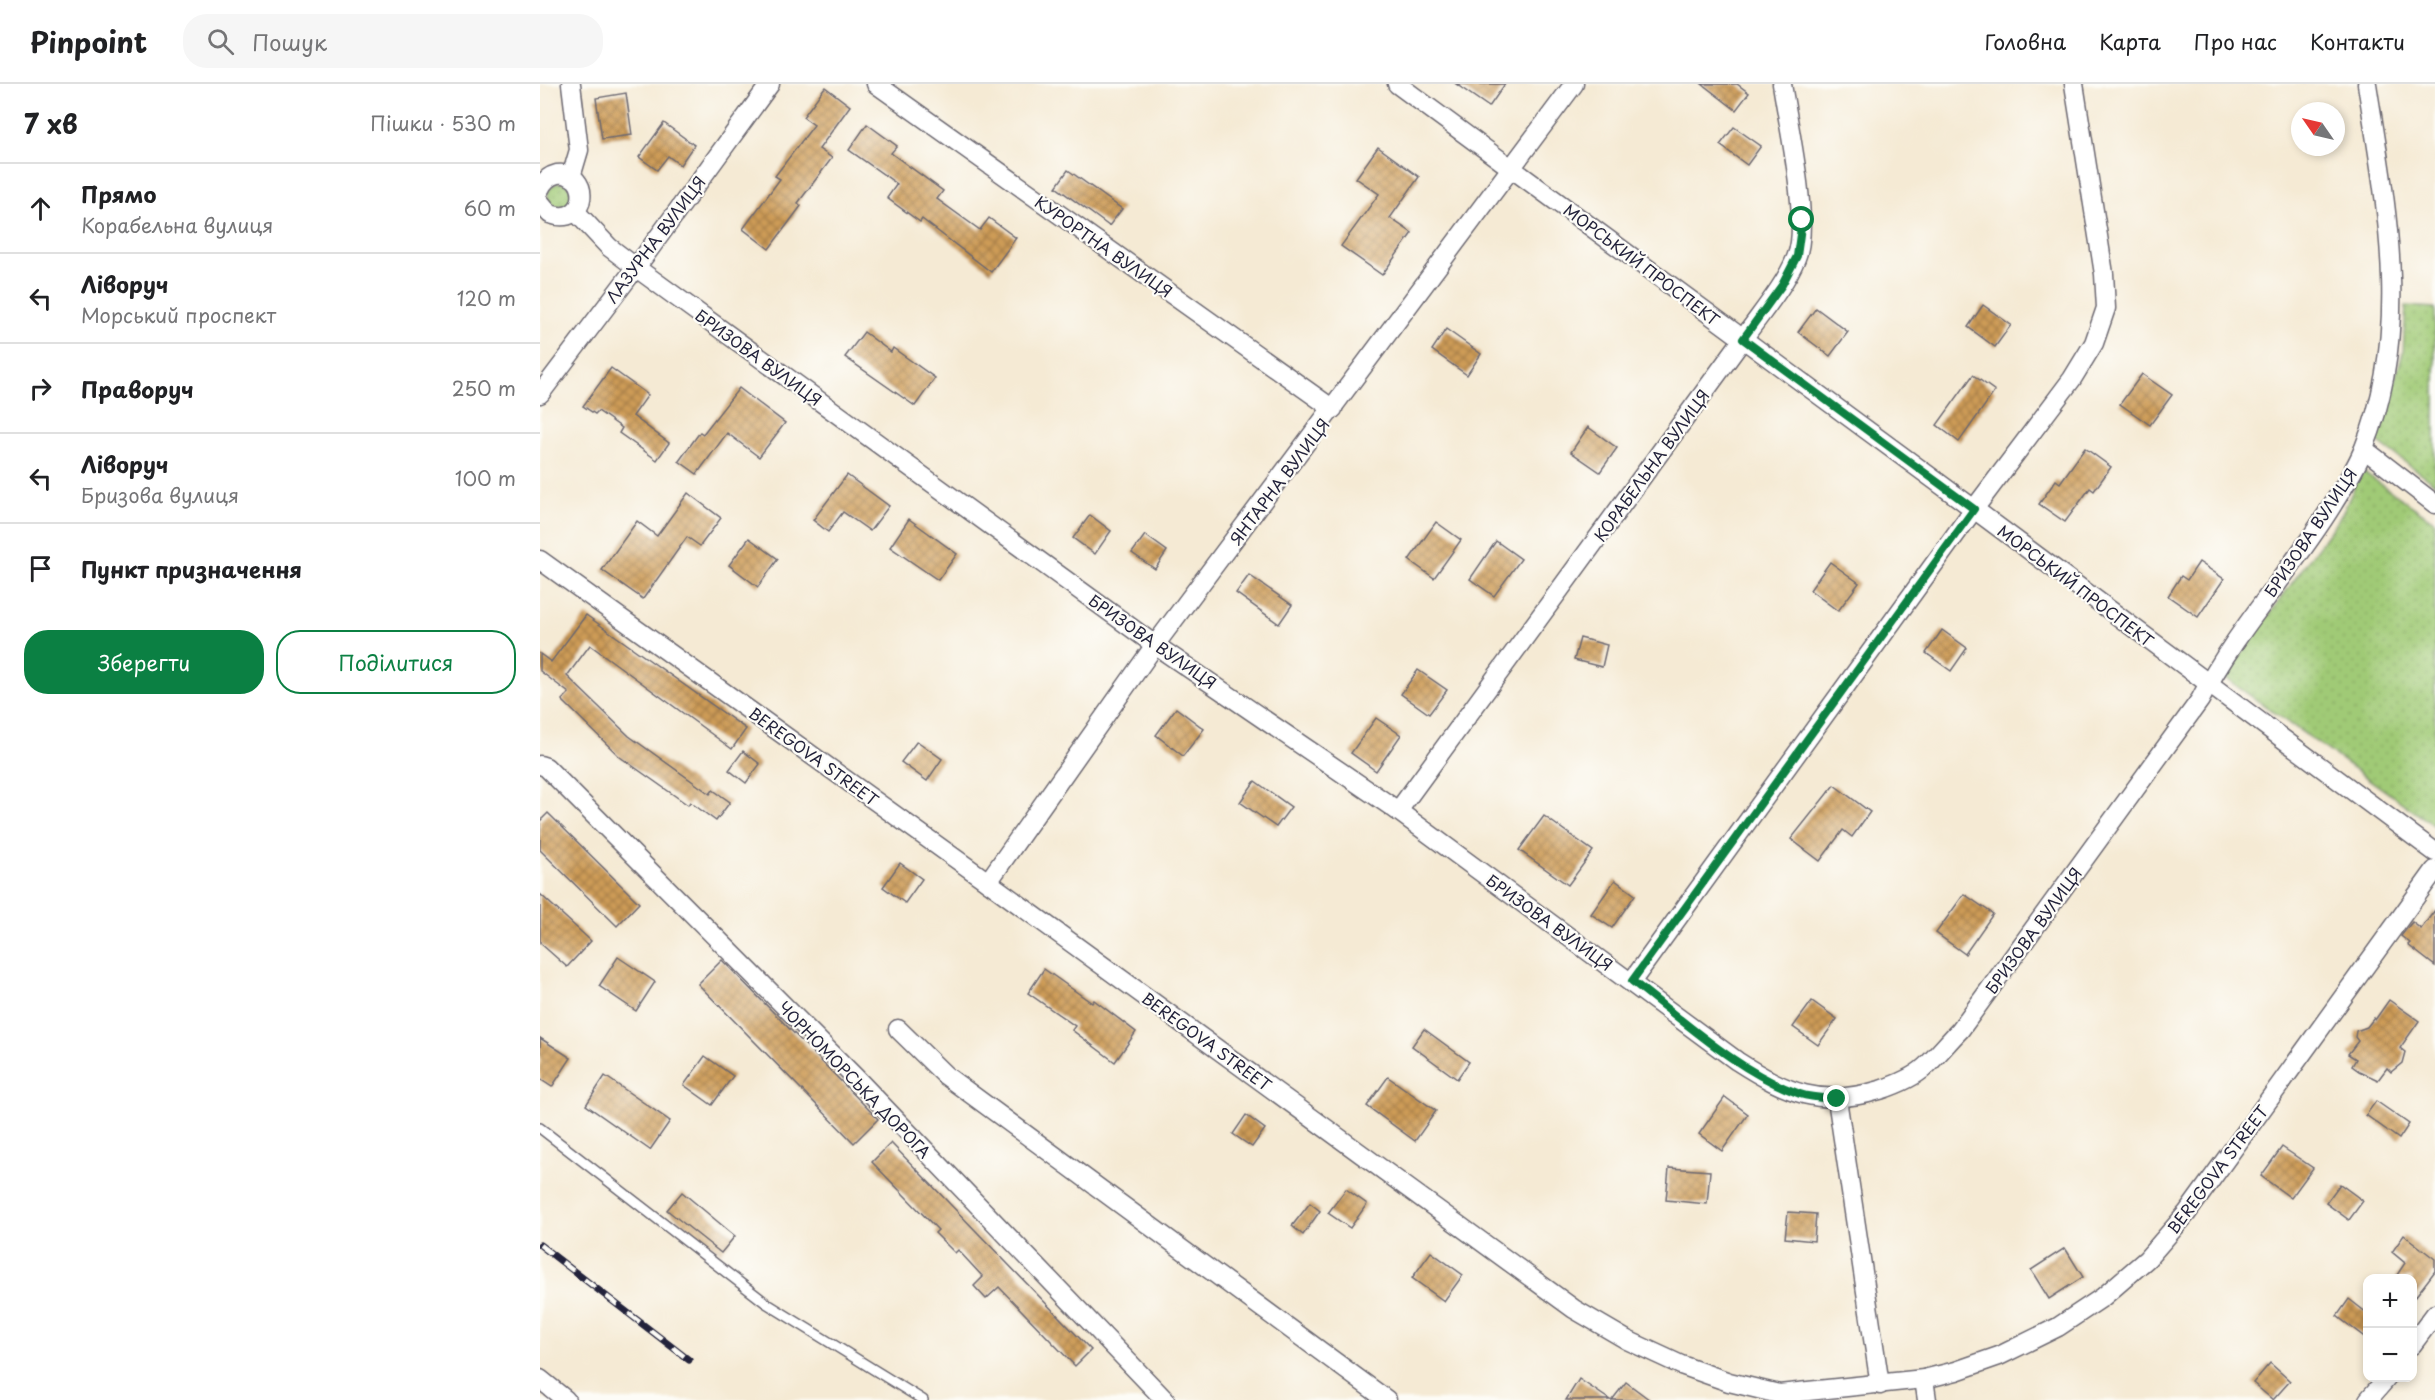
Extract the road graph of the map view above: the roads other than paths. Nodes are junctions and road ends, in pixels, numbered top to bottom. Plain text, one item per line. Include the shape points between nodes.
1 (571, 84) edge
2 (770, 84) edge
3 (876, 84) edge
4 (1397, 84) edge
5 (1574, 84) edge
6 (1782, 84) edge
7 (2074, 84) edge
8 (2367, 84) edge
9 (1513, 168) junction
10 (571, 177) junction
11 (540, 189) edge
12 (540, 202) edge
13 (575, 211) junction
14 (636, 267) junction
15 (1743, 339) junction
16 (540, 394) edge
17 (1333, 409) junction
18 (2364, 449) junction
19 (2435, 504) edge
20 (1974, 509) junction
21 (540, 560) edge
22 (1155, 645) junction
23 (2209, 683) junction
24 (540, 765) edge
25 (1398, 811) junction
26 (2435, 852) edge
27 (2435, 870) edge
28 (988, 882) junction
29 (1632, 981) junction
30 (898, 1029) dead end
31 (1837, 1099) junction
32 (540, 1128) edge
33 (2435, 1314) edge
34 (2417, 1338) edge
35 (540, 1379) edge
36 (1924, 1379) junction
37 (2382, 1382) edge
38 (1880, 1385) junction
39 (1778, 1397) edge
40 (566, 1400) edge
41 (923, 1400) edge
42 (1166, 1400) edge
43 (1387, 1400) edge
44 (1928, 1400) edge
45 (2368, 1400) edge

1 - 10 street via 579,150
2 - 14 street, ЛАЗУРНА ВУЛИЦЯ
3 - 17 street, КУРОРТНА ВУЛИЦЯ
4 - 9 street, МОРСЬКИЙ ПРОСПЕКТ
5 - 9 street, ЯНТАРНА ВУЛИЦЯ
6 - 15 street, КОРАБЕЛЬНА ВУЛИЦЯ via 1802,220 1797,256 1782,285
7 - 20 street via 2106,308 2094,343 2072,379
8 - 18 street, БРИЗОВА ВУЛИЦЯ via 2391,260 2392,302 2386,377
9 - 15 street, МОРСЬКИЙ ПРОСПЕКТ
9 - 17 street, ЯНТАРНА ВУЛИЦЯ
10 - 11 street via 551,176
10 - 13 street via 582,193
12 - 13 street via 556,217
13 - 14 street, БРИЗОВА ВУЛИЦЯ via 603,241
14 - 16 street, ЛАЗУРНА ВУЛИЦЯ
14 - 22 street, БРИЗОВА ВУЛИЦЯ
15 - 20 street, МОРСЬКИЙ ПРОСПЕКТ
15 - 25 street, КОРАБЕЛЬНА ВУЛИЦЯ
17 - 22 street, ЯНТАРНА ВУЛИЦЯ
18 - 19 street
18 - 23 street, БРИЗОВА ВУЛИЦЯ via 2332,505
20 - 23 street, МОРСЬКИЙ ПРОСПЕКТ
20 - 29 street
21 - 28 street, BEREGOVA STREET
22 - 25 street, БРИЗОВА ВУЛИЦЯ
22 - 28 street, ЯНТАРНА ВУЛИЦЯ
23 - 26 street, МОРСЬКИЙ ПРОСПЕКТ
23 - 31 street, БРИЗОВА ВУЛИЦЯ via 1960,1030 1923,1068 1893,1086
24 - 42 street, ЧОРНОМОРСЬКА ДОРОГА via 846,1069
25 - 29 street, БРИЗОВА ВУЛИЦЯ
27 - 36 street, BEREGOVA STREET via 2187,1214 2146,1259 2103,1297 2058,1327 1999,1356
28 - 39 street, BEREGOVA STREET via 1574,1309 1681,1365
29 - 31 street, БРИЗОВА ВУЛИЦЯ via 1770,1082 1803,1095
30 - 43 street via 945,1075
31 - 38 street
32 - 41 lane via 766,1302
33 - 34 street
35 - 40 street
36 - 38 street, BEREGOVA STREET
36 - 44 street
37 - 45 street
38 - 39 street, BEREGOVA STREET

